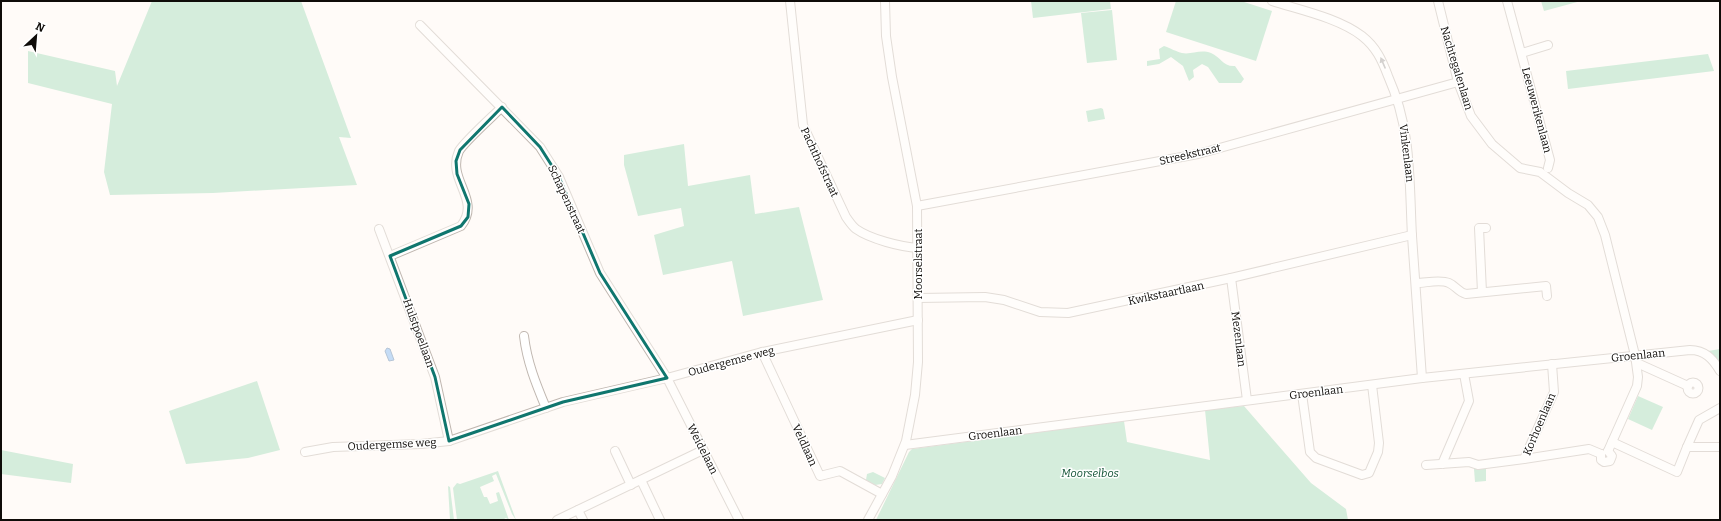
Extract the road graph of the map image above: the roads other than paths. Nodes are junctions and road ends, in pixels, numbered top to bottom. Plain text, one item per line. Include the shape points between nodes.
1 (790, 1) edge
2 (885, 1) edge
3 (1272, 1) edge
4 (1438, 1) edge
5 (1507, 1) edge
6 (420, 25) dead end
7 (1548, 45) dead end
8 (1522, 53) junction
9 (1458, 82) junction
10 (1397, 99) junction
11 (502, 107) junction
12 (1548, 168) junction
13 (1540, 172) junction
14 (1562, 188) junction
15 (917, 206) junction
16 (1486, 228) dead end
17 (379, 229) dead end
18 (1412, 235) junction
19 (918, 248) junction
20 (390, 256) junction
21 (1231, 278) junction
22 (1416, 283) junction
23 (1482, 292) junction
24 (1547, 296) dead end
25 (918, 298) junction
26 (918, 320) junction
27 (524, 336) dead end
28 (762, 352) junction
29 (1636, 359) junction
30 (1552, 364) junction
31 (1720, 371) edge
32 (1464, 374) junction
33 (667, 378) junction
34 (1422, 378) junction
35 (1372, 385) junction
36 (1688, 386) dead end
37 (1302, 394) junction
38 (1246, 400) junction
39 (546, 408) junction
40 (1720, 408) edge
41 (449, 441) junction
42 (1612, 442) junction
43 (905, 445) junction
44 (1720, 446) edge
45 (1687, 447) junction
46 (703, 450) junction
47 (615, 451) dead end
48 (305, 452) dead end
49 (1604, 452) joint
50 (1524, 459) junction
51 (1442, 464) junction
52 (1426, 465) dead end
53 (641, 480) junction
54 (631, 484) junction
55 (882, 494) junction
56 (578, 510) junction
57 (557, 520) edge
58 (583, 520) edge
59 (660, 520) edge
60 (739, 520) edge
61 (868, 520) edge

1 - 19 street, Pachthofstraat via 803,125 846,217 855,228 866,234 906,247
2 - 15 street, Moorselstraat via 885,28 892,77
10 -> 3 street, Vinkenlaan via 1378,53 1363,37 1347,26
4 - 9 street, Nachtegalenlaan
5 - 8 street, Leeuwerikenlaan
6 - 11 street, Schapenstraat
7 - 8 street, Leeuwerikenlaan
8 - 12 street, Leeuwerikenlaan via 1550,160
9 - 10 street, Streekstraat
9 - 13 street, Nachtegalenlaan via 1471,116 1492,144 1520,168
10 - 15 street, Streekstraat via 1198,154
10 - 18 street, Vinkenlaan via 1406,131 1411,182
11 - 20 street via 460,150 456,161 457,174 469,204 468,217 461,226
11 - 33 street, Schapenstraat via 540,147 559,177 600,273
12 - 13 street
12 - 14 street, Nachtegalenlaan
13 - 14 street, Nachtegalenlaan
14 - 29 street, Nachtegalenlaan via 1588,205 1598,217 1605,235
15 - 19 street, Moorselstraat
16 - 23 street via 1479,228
17 - 20 street, Hulstpoellaan
18 - 21 street, Kwikstaartlaan
18 - 22 street, Vinkenlaan
19 - 25 street, Moorselstraat
20 - 41 street, Hulstpoellaan via 435,377
21 - 25 street, Kwikstaartlaan via 1068,314 1040,312 1004,300 985,297
21 - 38 street, Mezenlaan
22 - 23 street via 1445,282 1461,293
22 - 34 street, Vinkenlaan
23 - 24 street via 1546,286
25 - 26 street, Moorselstraat
26 - 28 street, Oudergemse weg
26 - 43 street, Moorselstraat via 916,386
27 - 39 street via 529,364
28 - 33 street, Oudergemse weg
28 - 55 street, Veldlaan via 820,476 840,471
29 - 30 street, Groenlaan
29 - 31 street, Groenlaan via 1696,350 1711,358
29 - 36 street
29 - 42 street, Nachtegalenlaan via 1637,386
30 - 32 street, Groenlaan
30 - 50 street, Korhoenlaan via 1554,392
32 - 34 street, Groenlaan
32 - 51 street via 1468,401
33 - 39 street, Oudergemse weg
33 - 46 street, Weidelaan
34 - 35 street, Groenlaan
35 - 37 street, Groenlaan
35 - 37 street via 1378,452 1368,473 1362,475 1316,458 1310,452
37 - 38 street, Groenlaan
38 - 43 street, Groenlaan
39 - 41 street, Oudergemse weg
40 - 45 street via 1699,420
41 - 48 street, Oudergemse weg via 414,445 333,447
42 - 45 street via 1677,472
42 - 49 street, Nachtegalenlaan
43 - 55 street, Moorselstraat
44 - 45 street
46 - 53 street
46 - 60 street, Weidelaan
47 - 54 street
49 - 50 street, Korhoenlaan via 1589,449
50 - 51 street, Korhoenlaan via 1478,465 1469,462
51 - 52 street, Korhoenlaan
53 - 54 street
53 - 59 street
54 - 56 street
55 - 61 street, Moorselstraat
56 - 57 street
56 - 58 street

